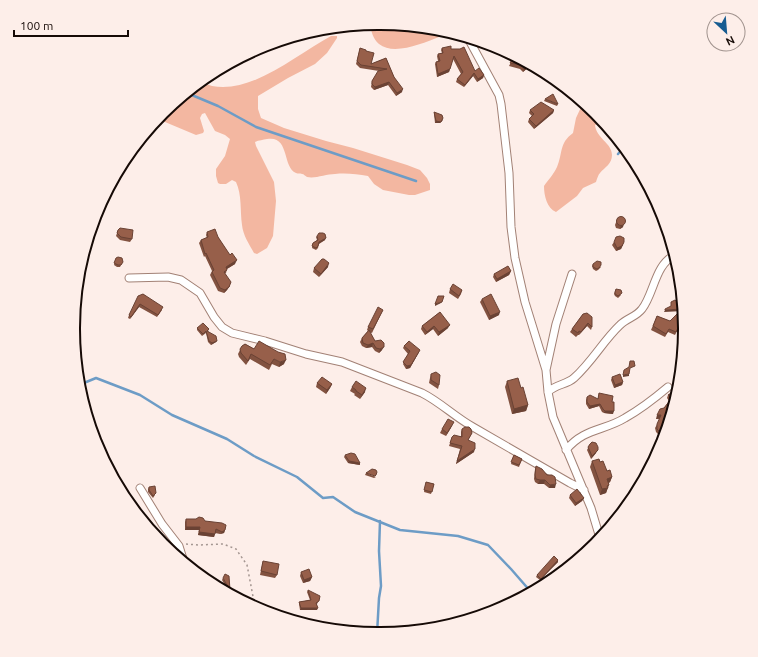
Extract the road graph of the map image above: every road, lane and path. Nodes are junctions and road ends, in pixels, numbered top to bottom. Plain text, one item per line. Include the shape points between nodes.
1 (472, 45) edge
2 (669, 259) edge
3 (572, 274) dead end
4 (129, 278) dead end
5 (546, 370) junction
6 (668, 387) dead end
7 (548, 392) junction
8 (566, 450) junction
9 (140, 488) dead end
10 (584, 490) junction
11 (598, 531) edge
12 (178, 543) junction
13 (181, 552) edge
14 (253, 599) edge

1 - 5 street via 499,95 509,173 515,258 525,302
2 - 7 street via 660,270 641,311 621,324 574,378
3 - 5 street via 556,324
4 - 10 street via 168,277 180,280 200,293 222,327 232,333 342,362 422,393 473,427
5 - 7 street
6 - 8 street via 625,418 586,433
7 - 8 street via 553,417
8 - 10 street
9 - 12 street via 162,524
10 - 11 street
12 - 13 street
12 - 14 path via 223,544 236,549 247,565

